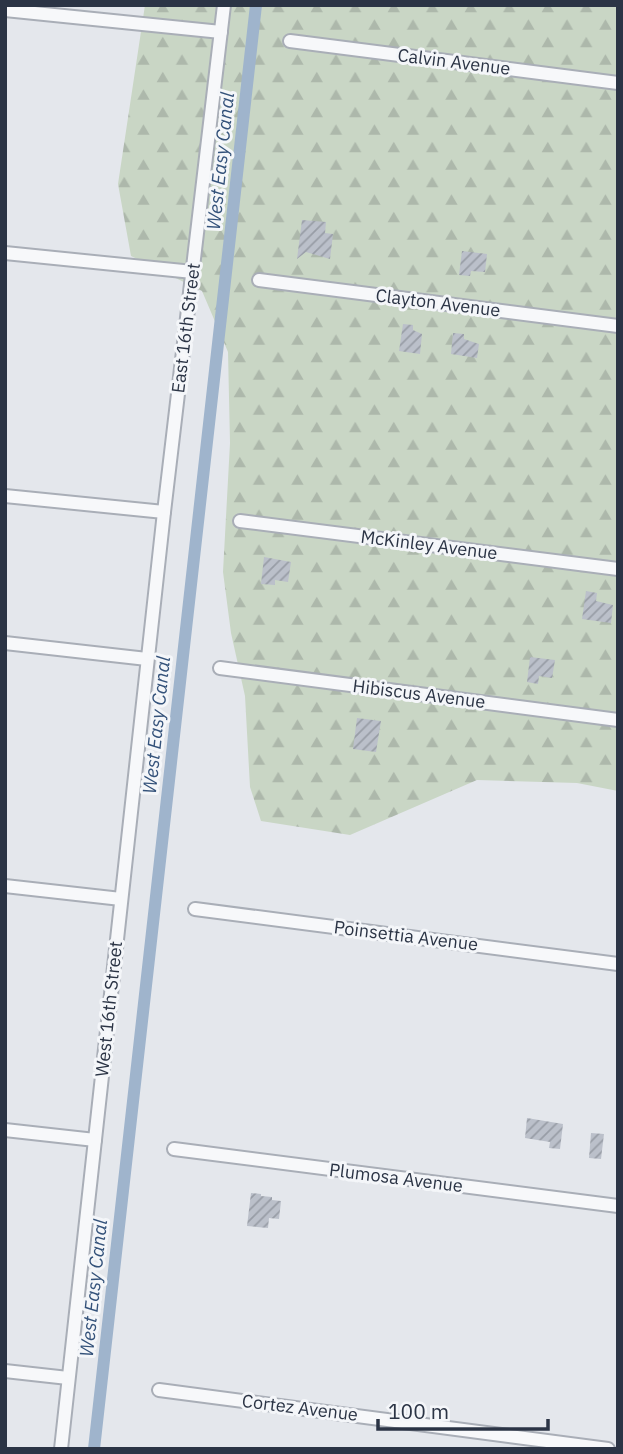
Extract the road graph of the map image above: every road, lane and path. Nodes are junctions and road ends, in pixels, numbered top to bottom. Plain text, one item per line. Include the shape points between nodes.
1 (224, 5) edge
2 (5, 10) edge
3 (221, 32) junction
4 (290, 41) dead end
5 (618, 83) edge
6 (5, 253) edge
7 (193, 272) junction
8 (259, 280) dead end
9 (618, 326) edge
10 (5, 496) edge
11 (164, 512) junction
12 (240, 521) dead end
13 (158, 568) joint
14 (618, 569) edge
15 (5, 643) edge
16 (148, 659) junction
17 (220, 668) dead end
18 (618, 720) edge
19 (5, 886) edge
20 (121, 899) junction
21 (195, 909) dead end
22 (618, 964) edge
23 (5, 1130) edge
24 (95, 1140) junction
25 (174, 1149) dead end
26 (618, 1206) edge
27 (5, 1371) edge
28 (68, 1378) junction
29 (159, 1390) dead end
30 (61, 1449) edge
31 (608, 1449) edge

1 - 3 street, East 16th Street
2 - 3 street
3 - 7 street, East 16th Street
4 - 5 street, Calvin Avenue
6 - 7 street
7 - 11 street, East 16th Street
8 - 9 street, Clayton Avenue
10 - 11 street
11 - 13 street, East 16th Street
12 - 14 street, McKinley Avenue
13 - 16 street, West 16th Street
15 - 16 street
16 - 20 street, West 16th Street
17 - 18 street, Hibiscus Avenue
19 - 20 street
20 - 24 street, West 16th Street
21 - 22 street, Poinsettia Avenue
23 - 24 street
24 - 28 street, West 16th Street
25 - 26 street, Plumosa Avenue
27 - 28 street
28 - 30 street, West 16th Street
29 - 31 street, Cortez Avenue

